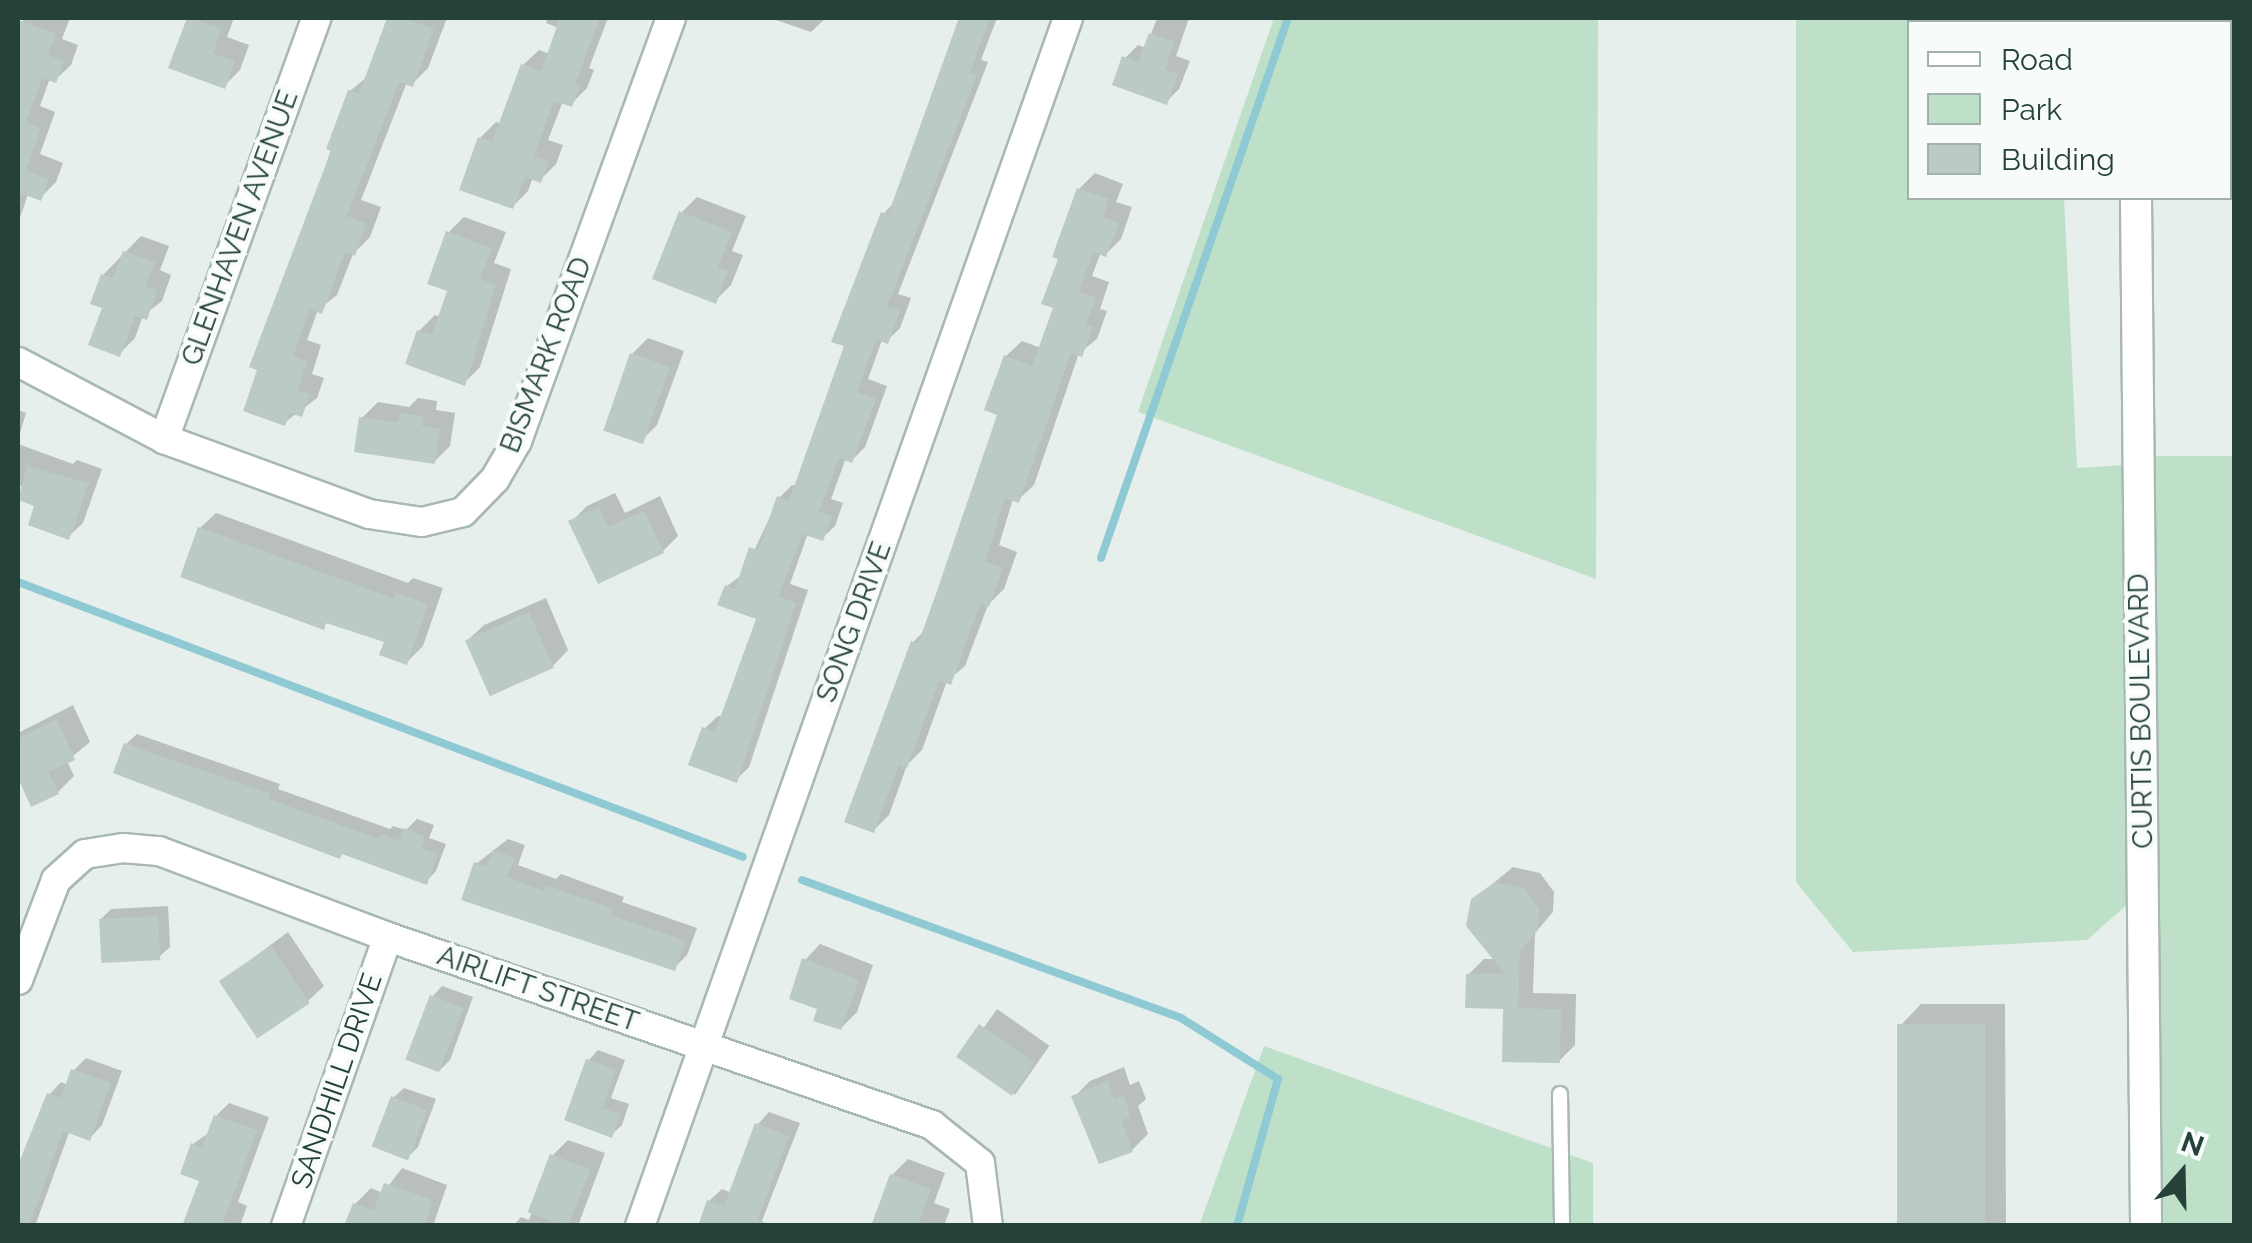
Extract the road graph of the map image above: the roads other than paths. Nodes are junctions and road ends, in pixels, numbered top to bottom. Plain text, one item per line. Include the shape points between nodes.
1 (316, 18) edge
2 (671, 18) edge
3 (1068, 18) edge
4 (2136, 200) edge
5 (18, 362) edge
6 (164, 439) junction
7 (388, 937) junction
8 (18, 980) edge
9 (704, 1047) junction
10 (1560, 1094) dead end
11 (286, 1226) edge
12 (640, 1226) edge
13 (988, 1226) edge
14 (1562, 1226) edge
15 (2146, 1226) edge

1 - 6 street, GLENHAVEN AVENUE
2 - 6 street, BISMARK ROAD via 516,441 464,512 422,522 369,514
3 - 9 street, SONG DRIVE
4 - 15 street, CURTIS BOULEVARD
5 - 6 street, BISMARK ROAD
7 - 8 street, AIRLIFT STREET via 159,850 124,848 85,854 56,880
7 - 9 street, AIRLIFT STREET
7 - 11 street, SANDHILL DRIVE
9 - 12 street, SONG DRIVE
9 - 13 street, AIRLIFT STREET via 932,1126 980,1163
10 - 14 lane

